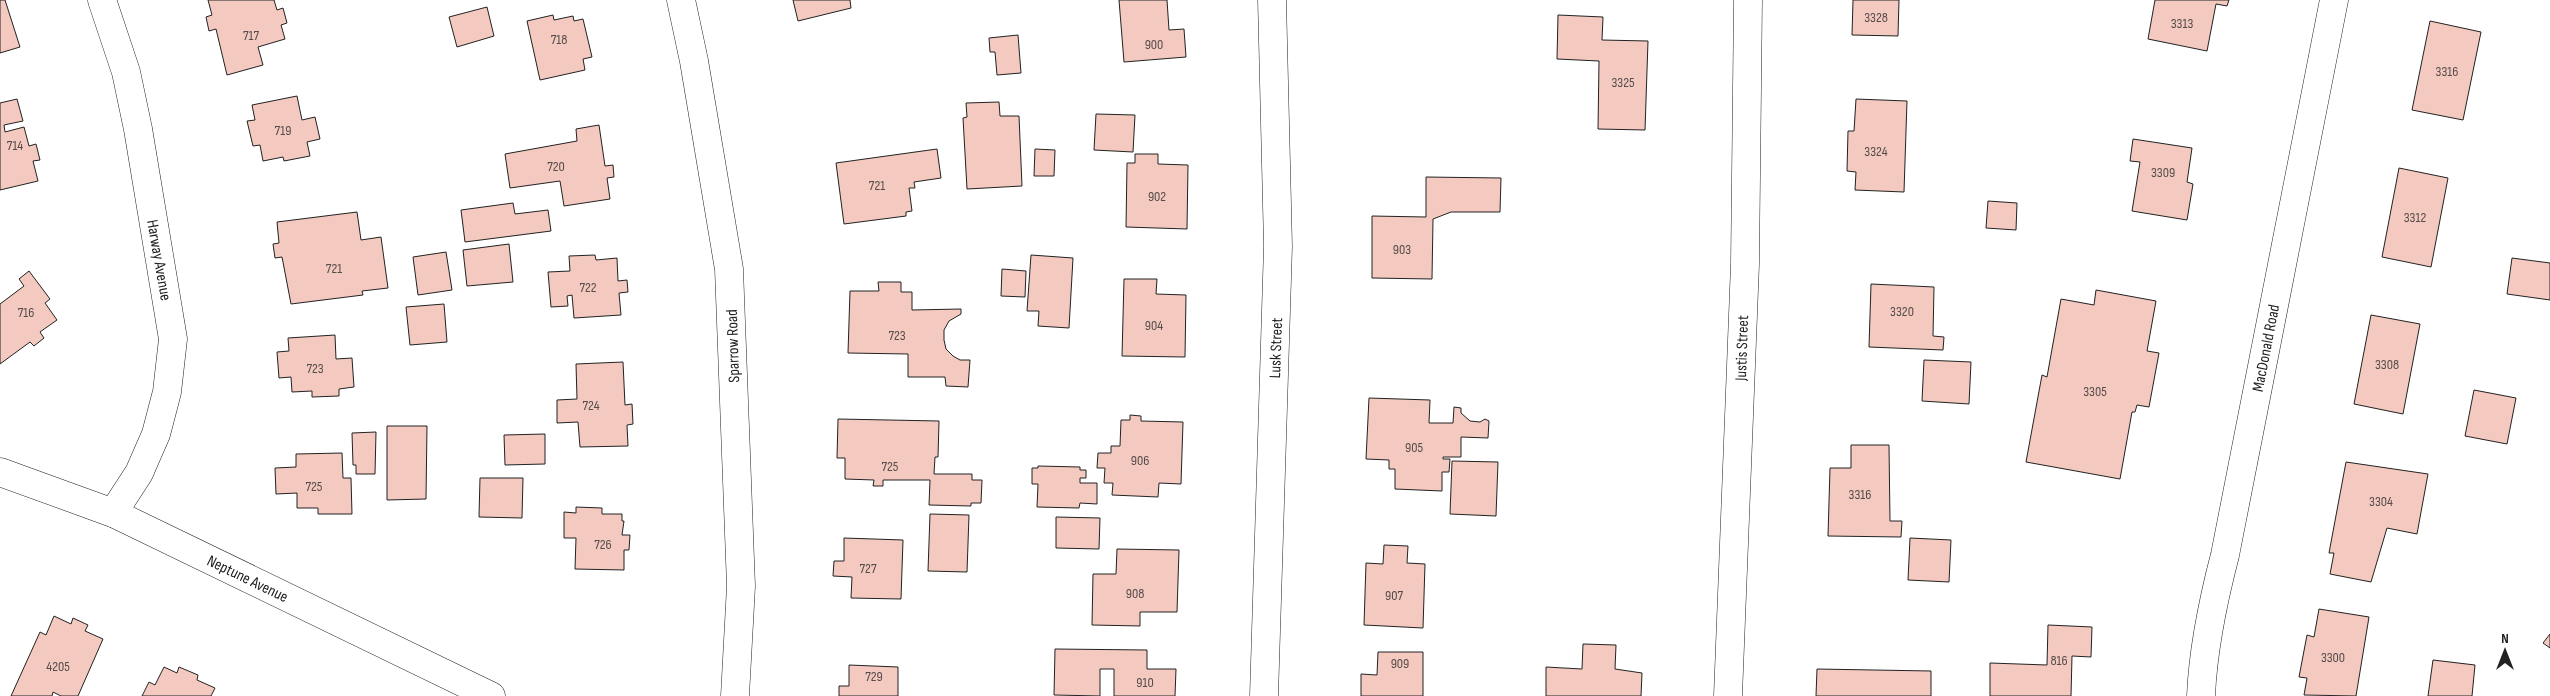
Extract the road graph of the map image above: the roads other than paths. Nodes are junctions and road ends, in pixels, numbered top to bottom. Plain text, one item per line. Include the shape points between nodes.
1 (102, 0) edge
2 (680, 0) edge
3 (1272, 0) edge
4 (1748, 0) edge
5 (2334, 0) edge
6 (0, 472) edge
7 (113, 513) junction
8 (491, 696) edge
9 (735, 696) edge
10 (1264, 696) edge
11 (1728, 696) edge
12 (2201, 696) edge

1 - 7 street, Harway Avenue via 126,72 138,129 173,339 167,392 156,434 139,473
2 - 9 street, Sparrow Road via 694,62 729,269 741,586
3 - 10 street, Lusk Street via 1278,246
4 - 11 street, Justis Street via 1745,264
5 - 12 street, MacDonald Road via 2216,588
6 - 7 street, Neptune Avenue
7 - 8 street, Neptune Avenue

